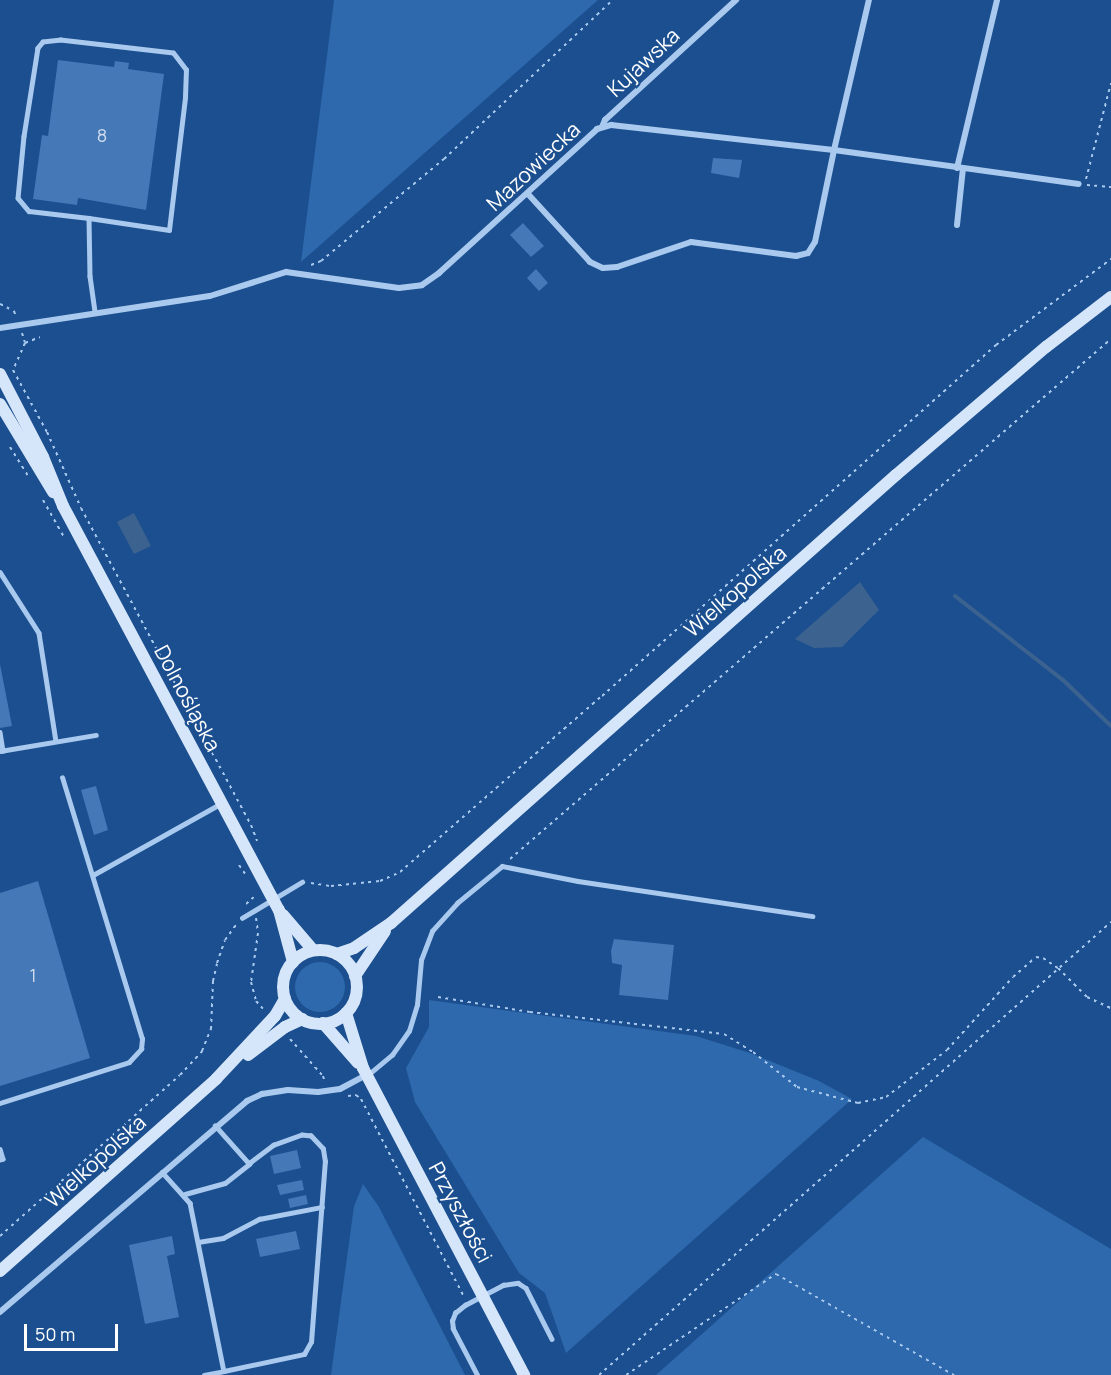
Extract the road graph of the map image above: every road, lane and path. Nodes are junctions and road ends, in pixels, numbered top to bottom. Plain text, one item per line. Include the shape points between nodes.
1 (613, 0) edge
2 (736, 0) edge
3 (869, 0) edge
4 (997, 0) edge
5 (1111, 83) edge
6 (602, 126) junction
7 (834, 150) junction
8 (960, 168) junction
9 (1082, 185) junction
10 (1111, 187) edge
11 (528, 194) junction
12 (89, 218) junction
13 (957, 225) dead end
14 (1111, 259) edge
15 (294, 272) junction
16 (1111, 297) edge
17 (95, 312) junction
18 (0, 328) edge
19 (40, 337) dead end
20 (1111, 339) edge
21 (25, 343) dead end
22 (16, 359) dead end
23 (0, 374) edge
24 (0, 404) edge
25 (9, 444) dead end
26 (29, 478) dead end
27 (41, 497) dead end
28 (63, 506) junction
29 (67, 542) dead end
30 (0, 572) edge
31 (0, 732) edge
32 (96, 735) dead end
33 (56, 741) junction
34 (2, 751) edge
35 (62, 778) dead end
36 (222, 803) junction
37 (257, 845) dead end
38 (236, 857) dead end
39 (502, 866) junction
40 (93, 875) junction
41 (252, 879) dead end
42 (302, 882) joint
43 (257, 888) dead end
44 (273, 898) junction
45 (279, 910) junction
46 (252, 911) junction
47 (812, 916) dead end
48 (242, 918) joint
49 (1111, 922) edge
50 (391, 923) junction
51 (313, 950) junction
52 (338, 954) junction
53 (293, 962) junction
54 (1058, 968) junction
55 (355, 976) junction
56 (438, 998) dead end
57 (285, 999) junction
58 (1111, 1008) edge
59 (346, 1013) junction
60 (272, 1019) junction
61 (302, 1019) junction
62 (323, 1023) junction
63 (282, 1029) junction
64 (365, 1072) junction
65 (216, 1079) junction
66 (326, 1092) junction
67 (0, 1102) edge
68 (215, 1126) junction
69 (0, 1149) edge
70 (0, 1160) edge
71 (249, 1164) junction
72 (162, 1172) junction
73 (185, 1194) junction
74 (322, 1207) junction
75 (0, 1236) edge
76 (198, 1242) junction
77 (0, 1271) edge
78 (482, 1296) junction
79 (465, 1305) junction
80 (0, 1312) edge
81 (552, 1339) dead end
82 (224, 1371) junction
83 (204, 1375) edge
84 (477, 1375) edge
85 (524, 1375) edge
86 (599, 1375) edge
87 (626, 1375) edge
88 (954, 1375) edge

1 - 15 path via 444,159 321,261
2 - 6 street, Kujawska via 604,120
3 - 7 street
4 - 8 street
5 - 9 path
6 - 7 street, Mazowiecka via 618,124
6 - 11 street, Mazowiecka
7 - 8 street, Mazowiecka
7 - 11 street via 814,246 808,253 796,256 691,242 617,267 603,268 590,262
8 - 9 street, Mazowiecka
8 - 13 street
9 - 10 path
11 - 15 street, Mazowiecka via 422,285 399,288
12 - 12 lane via 29,211 18,198 38,48 43,42 61,40 173,53 186,70 169,230
12 - 17 lane
14 - 42 path via 996,345 400,872 380,881 331,885
15 - 17 street, Mazowiecka via 276,274 210,296
16 - 50 main road, Wielkopolska via 896,475
17 - 18 street, Mazowiecka
19 - 21 path
20 - 39 path
22 - 37 path via 13,370 47,432 81,508 251,825
23 - 28 main road, Dolnośląska via 43,457
24 - 28 main road, Dolnośląska
25 - 26 path
27 - 29 path
28 - 36 main road, Dolnośląska
30 - 33 lane via 39,633
31 - 34 lane
32 - 33 lane
33 - 34 lane
35 - 40 lane
36 - 40 lane
36 - 44 main road, Dolnośląska
38 - 41 path via 244,874
39 - 47 lane
39 - 64 lane via 457,903 432,931 421,960 417,1005 409,1031 392,1055
40 - 67 lane via 142,1039 141,1049 129,1062
42 - 44 lane
43 - 46 path via 256,897 246,904
44 - 45 main road, Dolnośląska
44 - 46 lane
45 - 51 main road, Dolnośląska
45 - 53 main road, Dolnośląska
46 - 48 lane
46 - 60 path via 258,933 252,992
48 - 75 path via 225,940 218,963 213,981 211,1029 202,1051
49 - 54 path
50 - 52 main road, Wielkopolska
50 - 55 main road, Wielkopolska
51 - 52 main road
51 - 53 main road
52 - 55 main road
53 - 57 main road via 283,981
54 - 56 path via 1036,957 947,1050 886,1097 858,1103 797,1087 724,1034
54 - 58 path via 1087,997
54 - 86 path
55 - 59 main road via 356,994
57 - 60 main road, Wielkopolska
57 - 61 main road via 292,1012
59 - 62 main road
59 - 64 main road, Przyszłości
60 - 65 main road, Wielkopolska
61 - 62 main road
61 - 63 main road, Wielkopolska
62 - 64 main road, Przyszłości
63 - 65 main road, Wielkopolska
63 - 66 path via 323,1076
64 - 66 street via 340,1089
64 - 78 main road, Przyszłości
65 - 77 main road, Wielkopolska
66 - 68 street via 288,1090 262,1094
66 - 79 path via 326,1099 356,1095 361,1099 464,1294
68 - 71 lane
68 - 72 street
69 - 70 lane
71 - 73 lane via 234,1179
71 - 74 lane via 288,1138 311,1136 323,1149
72 - 73 lane
72 - 80 street
73 - 76 lane
74 - 76 lane via 259,1219 223,1238
74 - 82 lane via 308,1350 298,1357
76 - 82 lane
78 - 79 lane
78 - 81 lane via 511,1282 518,1283 526,1288
78 - 85 main road, Przyszłości
79 - 84 lane via 455,1313 453,1329
82 - 83 lane
87 - 88 path via 776,1274

